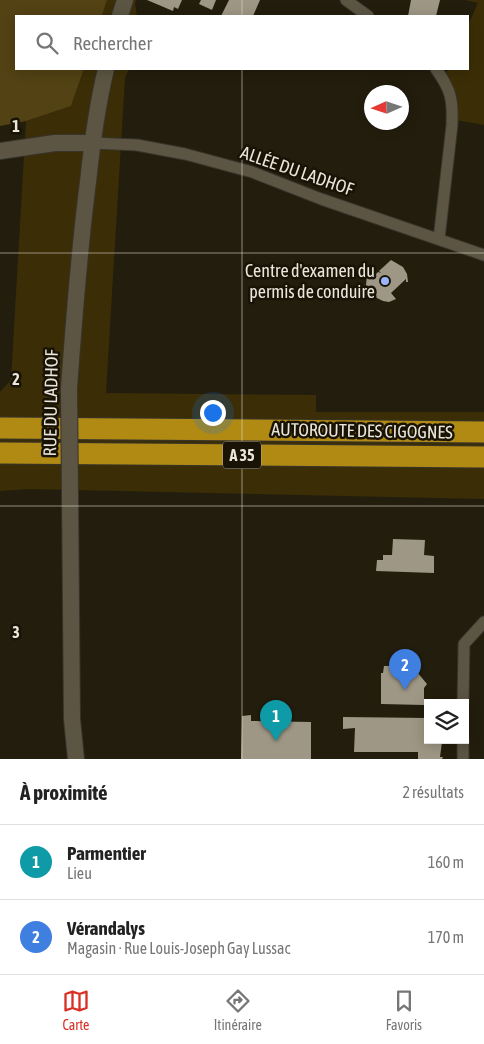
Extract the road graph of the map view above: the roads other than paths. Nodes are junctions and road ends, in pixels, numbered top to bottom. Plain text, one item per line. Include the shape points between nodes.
1 (125, 0) edge
2 (346, 0) edge
3 (120, 15) edge
4 (367, 15) edge
5 (106, 70) edge
6 (437, 70) edge
7 (93, 143) junction
8 (0, 151) edge
9 (439, 239) junction
10 (484, 255) edge
11 (0, 428) edge
12 (484, 432) edge
13 (0, 454) edge
14 (484, 457) edge
15 (484, 622) edge
16 (463, 699) edge
17 (463, 744) edge
18 (76, 759) edge
19 (463, 759) edge

1 - 3 main road
2 - 4 street
5 - 7 main road, RUE DU LADHOF
6 - 9 street via 448,86 453,106
7 - 8 main road via 55,143
7 - 9 street, ALLÉE DU LADHOF via 186,154 252,172
7 - 18 main road, RUE DU LADHOF, bridge via 79,251 69,388 72,719
9 - 10 street, ALLÉE DU LADHOF
11 - 12 highway, AUTOROUTE DES CIGOGNES / A 35
13 - 14 highway, AUTOROUTE DES CIGOGNES / A 35
15 - 16 street via 464,644
17 - 19 street

